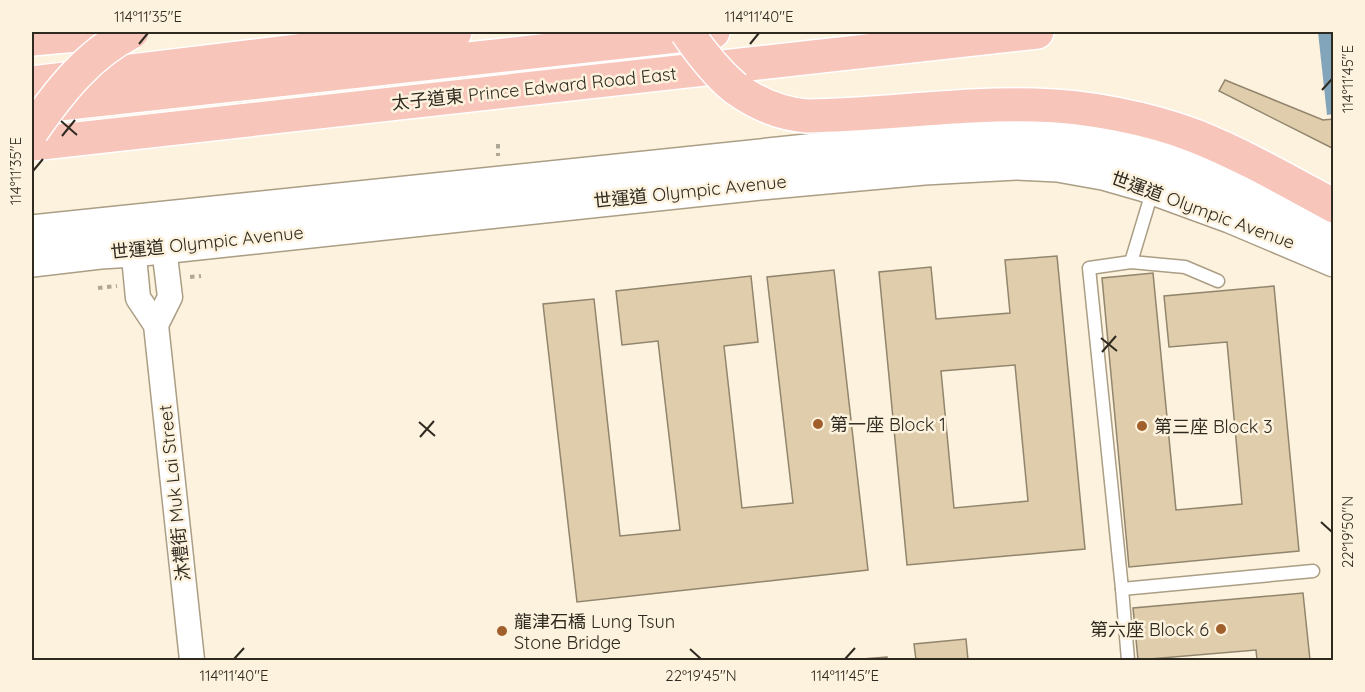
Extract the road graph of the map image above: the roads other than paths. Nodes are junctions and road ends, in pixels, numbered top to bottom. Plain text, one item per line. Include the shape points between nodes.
1 (110, 32) edge
2 (132, 32) edge
3 (455, 32) edge
4 (687, 32) edge
5 (713, 32) edge
6 (1037, 32) edge
7 (44, 36) edge
8 (32, 83) edge
9 (32, 107) edge
10 (32, 131) edge
11 (32, 144) edge
12 (1154, 188) junction
13 (1334, 206) edge
14 (1334, 228) edge
15 (32, 232) edge
16 (147, 234) junction
17 (32, 260) edge
18 (1334, 260) edge
19 (1131, 262) junction
20 (1218, 281) dead end
21 (1313, 571) dead end
22 (1122, 589) junction
23 (192, 660) edge
24 (1128, 660) edge

1 - 7 main road
2 - 10 main road, bridge via 87,63
3 - 8 main road
4 - 13 main road, bridge via 724,79 752,100 777,111 807,116 1036,105 1117,115 1194,136 1249,160
5 - 9 main road, 太子道東 Prince Edward Road East
6 - 11 main road, 太子道東 Prince Edward Road East
12 - 16 main road, 世運道 Olympic Avenue via 1058,165 970,165
12 - 18 main road, 世運道 Olympic Avenue
12 - 19 lane
14 - 16 main road, 世運道 Olympic Avenue via 1156,156 1109,144 1016,135 874,144
15 - 16 main road, 世運道 Olympic Avenue
16 - 17 main road, 世運道 Olympic Avenue via 100,252
16 - 23 street, 沐禮街 Muk Lai Street via 170,297 156,325
19 - 20 lane via 1185,267
19 - 22 lane via 1089,268
21 - 22 lane
22 - 24 lane

